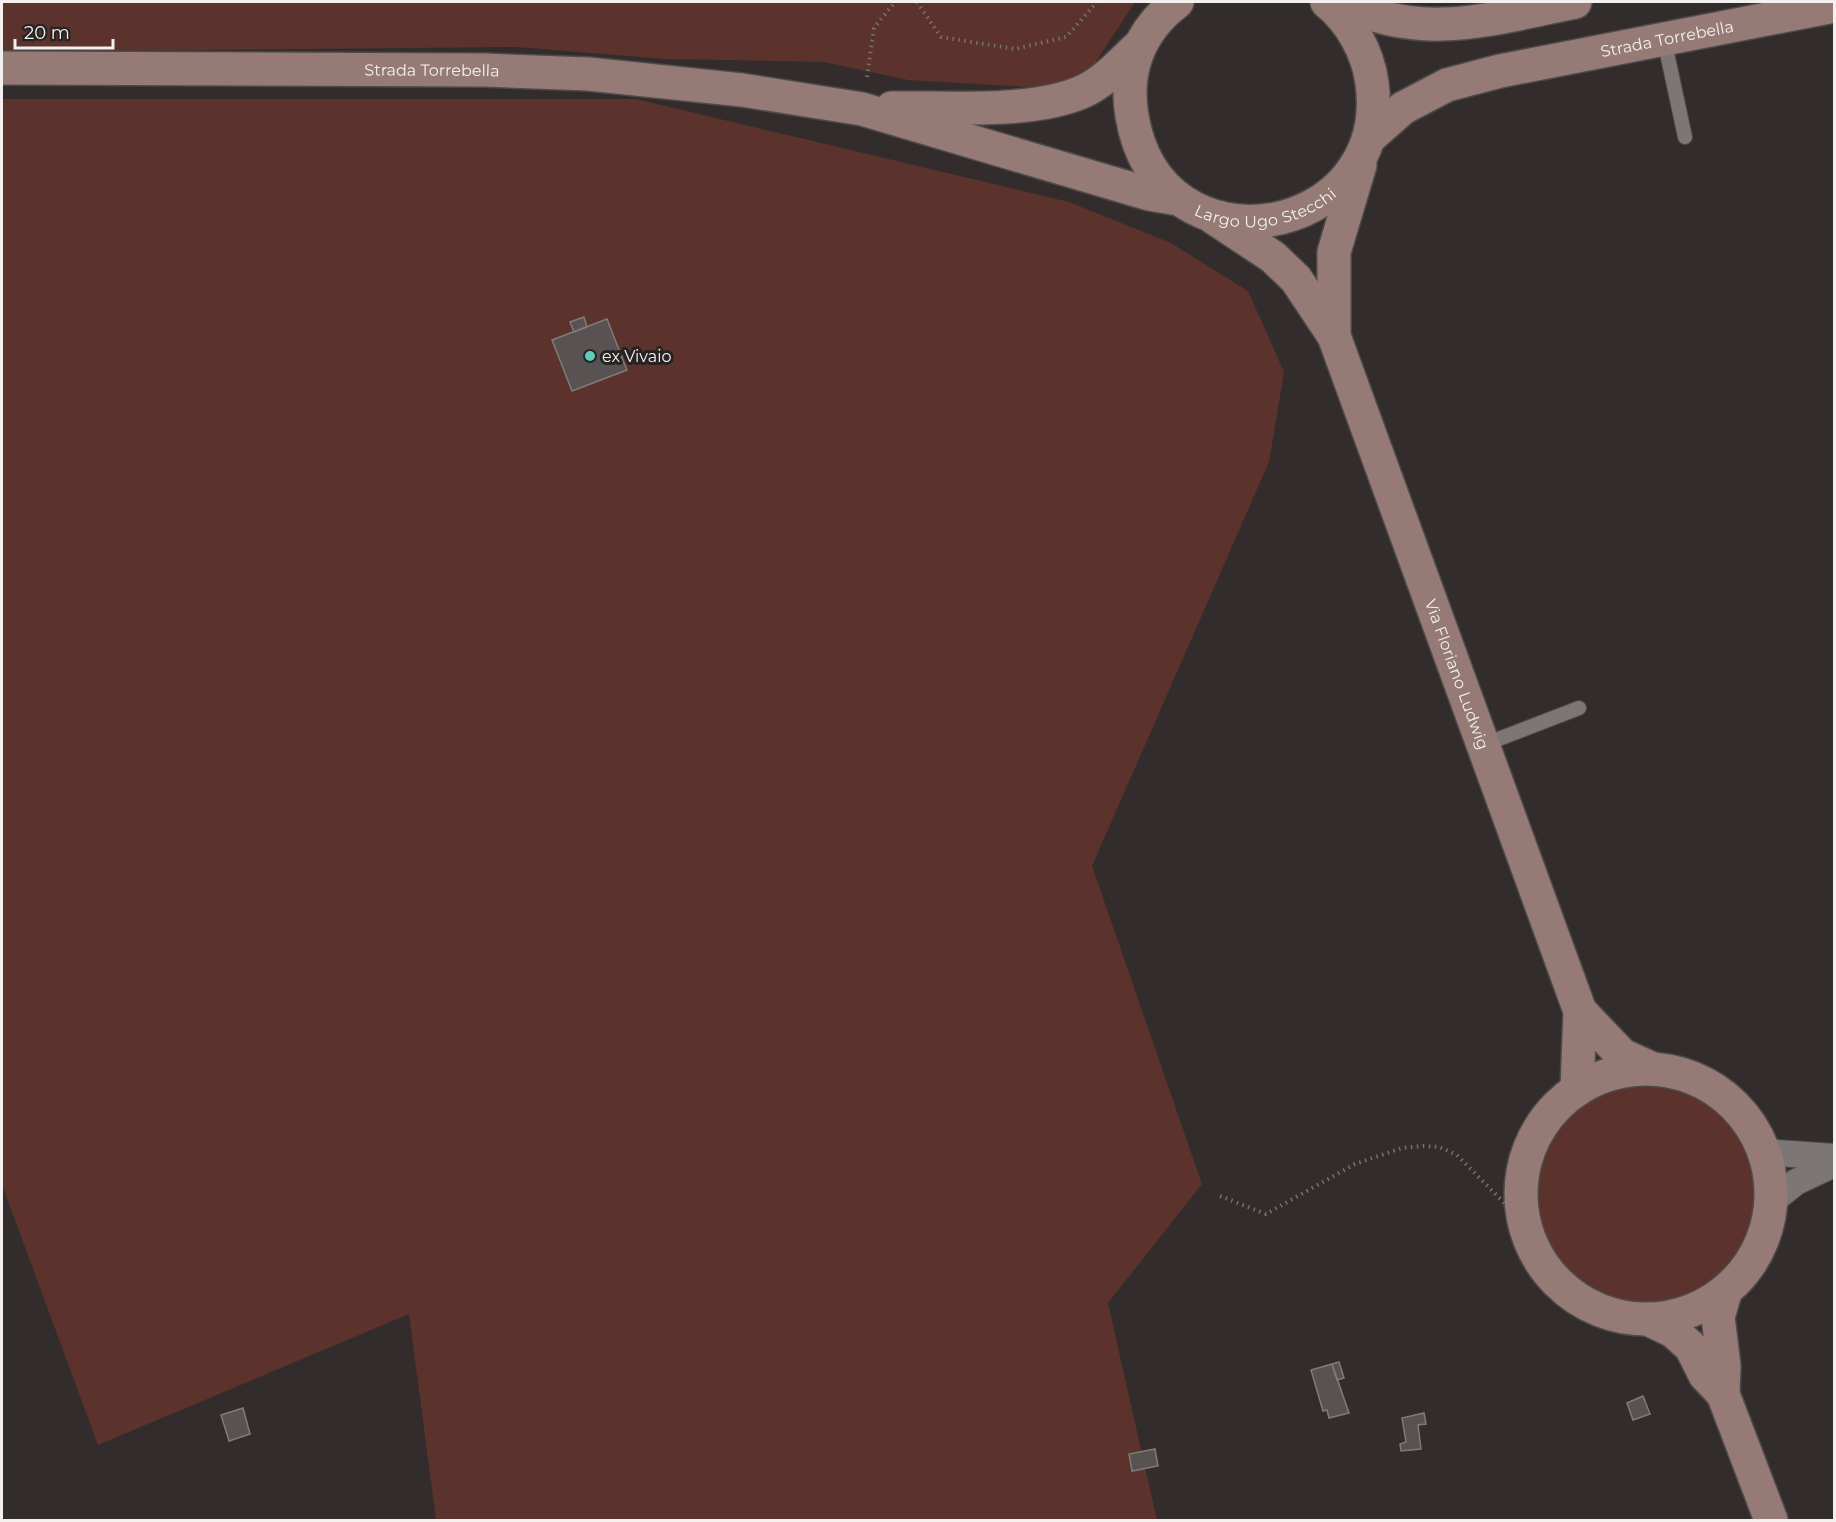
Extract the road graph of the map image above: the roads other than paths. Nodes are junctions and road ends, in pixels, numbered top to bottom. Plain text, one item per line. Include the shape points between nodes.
1 (1177, 2) edge
2 (1327, 2) edge
3 (1341, 2) edge
4 (1575, 2) edge
5 (1834, 6) edge
6 (1147, 26) edge
7 (1664, 39) junction
8 (2, 68) edge
9 (862, 109) junction
10 (1685, 137) dead end
11 (1366, 145) junction
12 (1178, 199) junction
13 (1214, 218) junction
14 (1334, 336) junction
15 (1579, 708) dead end
16 (1483, 744) junction
17 (1580, 1011) junction
18 (1653, 1069) junction
19 (1577, 1090) junction
20 (1765, 1152) junction
21 (1834, 1157) edge
22 (1834, 1164) edge
23 (1772, 1201) junction
24 (1725, 1293) junction
25 (1650, 1320) junction
26 (1724, 1394) junction
27 (1771, 1521) edge

1 - 6 street
2 - 11 street, Largo Ugo Stecchi via 1355,35 1369,65 1374,101
3 - 4 street via 1361,12 1431,26
5 - 7 street, Strada Torrebella
6 - 9 street via 1112,72 1085,91 1054,101
6 - 12 street, Largo Ugo Stecchi via 1130,76 1135,139 1155,174
7 - 10 lane
7 - 11 street, Strada Torrebella via 1500,71 1438,90 1403,108
8 - 9 street, Strada Torrebella via 588,74 742,90
9 - 12 street via 1149,194
11 - 13 street, Largo Ugo Stecchi via 1346,178 1322,201 1285,219 1249,223
11 - 14 street via 1334,252
12 - 13 street, Largo Ugo Stecchi
13 - 14 street via 1273,257 1296,279
14 - 16 street, Via Floriano Ludwig
15 - 16 lane
16 - 17 street, Via Floriano Ludwig
17 - 18 street, Via Floriano Ludwig via 1622,1054
17 - 19 street, Via Floriano Ludwig
18 - 19 street via 1615,1073
18 - 20 street via 1686,1075 1715,1089 1740,1110
19 - 25 street via 1556,1108 1537,1133 1525,1163 1520,1192 1523,1222 1536,1256 1556,1283 1586,1305 1616,1317
20 - 21 street
20 - 23 street
22 - 23 street via 1796,1182
23 - 24 street via 1766,1234 1751,1264
24 - 25 street via 1691,1312
24 - 26 street via 1718,1317
25 - 26 street via 1673,1331 1691,1347 1705,1375
26 - 27 street

